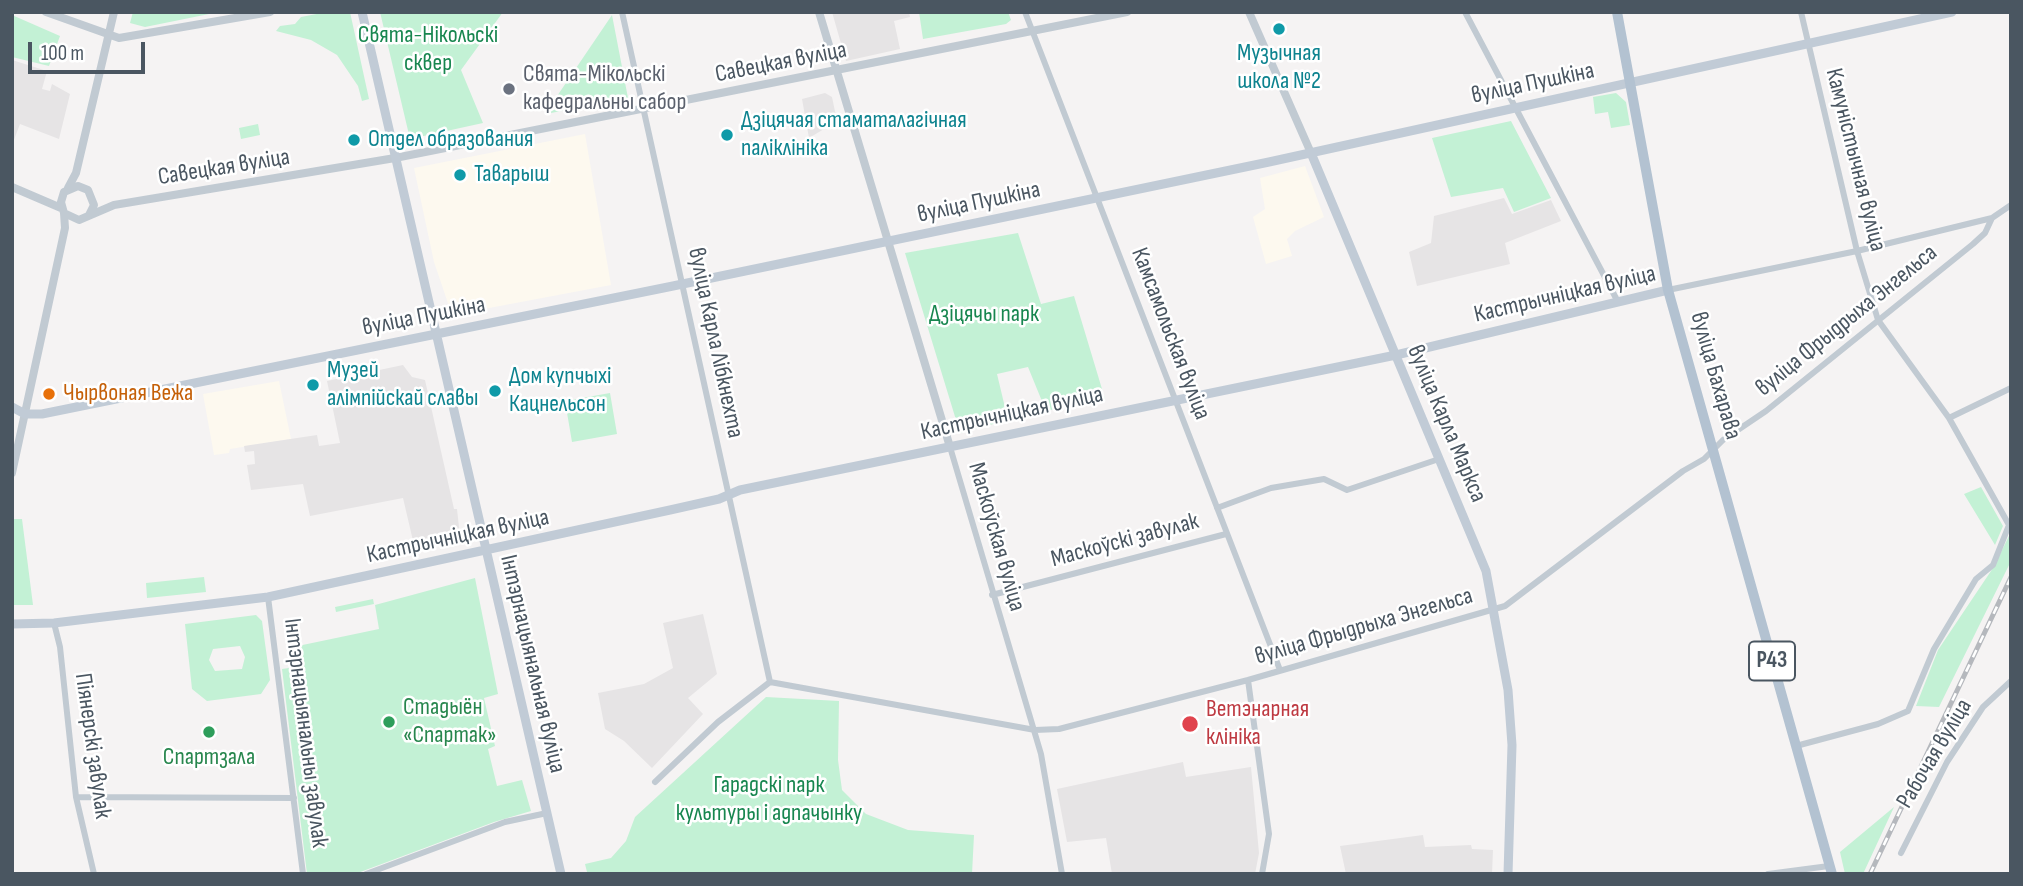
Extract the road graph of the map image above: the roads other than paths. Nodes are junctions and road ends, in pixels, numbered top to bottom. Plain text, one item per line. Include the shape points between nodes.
1 (46, 12) edge
2 (114, 12) edge
3 (270, 12) edge
4 (362, 12) edge
5 (622, 12) edge
6 (819, 12) edge
7 (1024, 12) edge
8 (1127, 12) edge
9 (1249, 12) edge
10 (1465, 12) edge
11 (1617, 12) edge
12 (1801, 12) edge
13 (1952, 12) edge
14 (1032, 32) junction
15 (107, 36) junction
16 (1808, 44) junction
17 (837, 72) junction
18 (1631, 83) junction
19 (1515, 107) junction
20 (644, 109) junction
21 (1311, 153) junction
22 (395, 158) junction
23 (76, 173) junction
24 (12, 187) edge
25 (84, 187) junction
26 (66, 191) junction
27 (92, 194) junction
28 (1097, 198) junction
29 (48, 201) junction
30 (2011, 205) edge
31 (110, 206) junction
32 (62, 210) junction
33 (89, 215) junction
34 (1992, 218) junction
35 (79, 220) junction
36 (65, 228) junction
37 (888, 241) junction
38 (1857, 251) junction
39 (682, 284) junction
40 (1668, 290) junction
41 (1618, 302) junction
42 (1878, 320) junction
43 (435, 334) junction
44 (1396, 355) junction
45 (2011, 388) edge
46 (1174, 400) junction
47 (12, 407) edge
48 (25, 414) junction
49 (1949, 418) junction
50 (950, 447) junction
51 (1714, 447) junction
52 (1439, 459) junction
53 (12, 473) edge
54 (729, 493) junction
55 (1217, 508) junction
56 (2009, 525) edge
57 (1226, 534) junction
58 (485, 551) junction
59 (992, 595) junction
60 (268, 597) junction
61 (1496, 610) junction
62 (54, 623) junction
63 (12, 624) edge
64 (1280, 670) junction
65 (1248, 680) junction
66 (2011, 681) edge
67 (770, 682) junction
68 (1035, 730) junction
69 (1796, 746) junction
70 (655, 782) dead end
71 (76, 797) junction
72 (294, 798) junction
73 (547, 813) junction
74 (1901, 853) dead end
75 (1831, 870) edge
76 (94, 874) edge
77 (303, 874) edge
78 (366, 874) edge
79 (561, 874) edge
80 (1062, 874) edge
81 (1262, 874) edge
82 (1508, 874) edge
83 (1768, 874) edge

1 - 15 street
2 - 15 street
3 - 15 street via 130,38
4 - 22 main road, Інтэрнацыянальная вуліца
5 - 20 street, вуліца Карла Лібкнехта
6 - 17 street, Маскоўская вуліца
7 - 14 street, Камсамольская вуліца
8 - 14 street, Савецкая вуліца
9 - 21 street, вуліца Карла Маркса
10 - 19 street
11 - 18 main road, вуліца Бахарава / Р43
12 - 16 street, Камуністычная вуліца
13 - 16 main road, вуліца Пушкіна
14 - 17 street, Савецкая вуліца
14 - 28 street, Камсамольская вуліца
15 - 23 street
16 - 18 main road, вуліца Пушкіна
16 - 38 street, Камуністычная вуліца
17 - 20 street, Савецкая вуліца
17 - 37 street, Маскоўская вуліца
18 - 19 main road, вуліца Пушкіна
18 - 40 main road, вуліца Бахарава / Р43
19 - 21 main road, вуліца Пушкіна
19 - 41 street
20 - 22 street, Савецкая вуліца
20 - 39 street, вуліца Карла Лібкнехта
21 - 28 main road, вуліца Пушкіна
21 - 44 main road, вуліца Карла Маркса
22 - 31 street, Савецкая вуліца
22 - 43 main road, Інтэрнацыянальная вуліца
23 - 25 street
23 - 26 street
24 - 29 street
25 - 26 street
25 - 27 street
26 - 29 street
26 - 32 street
27 - 31 street
27 - 33 street via 94,205
28 - 37 main road, вуліца Пушкіна
28 - 46 street, Камсамольская вуліца
29 - 32 street
30 - 34 street, Кастрычніцкая вуліца
31 - 33 street, Савецкая вуліца
32 - 35 street
32 - 36 street
33 - 35 street
34 - 38 street, Кастрычніцкая вуліца
34 - 42 street, вуліца Фрыдрыха Энгельса via 1973,244
35 - 36 street
36 - 48 street
37 - 39 main road, вуліца Пушкіна
37 - 50 street, Маскоўская вуліца
38 - 40 street, Кастрычніцкая вуліца
38 - 42 street, Камуністычная вуліца
39 - 43 main road, вуліца Пушкіна
39 - 54 street, вуліца Карла Лібкнехта
40 - 41 main road, Кастрычніцкая вуліца
40 - 51 main road, вуліца Бахарава / Р43
41 - 44 main road, Кастрычніцкая вуліца
42 - 49 street, Камуністычная вуліца
42 - 51 street, вуліца Фрыдрыха Энгельса
43 - 48 main road, вуліца Пушкіна
43 - 58 main road, Інтэрнацыянальная вуліца
44 - 46 main road, Кастрычніцкая вуліца
44 - 52 main road, вуліца Карла Маркса
45 - 49 street
46 - 50 main road, Кастрычніцкая вуліца
46 - 55 street, Камсамольская вуліца
47 - 48 main road
48 - 53 street
49 - 56 street, Камуністычная вуліца
50 - 54 main road, Кастрычніцкая вуліца
50 - 59 street, Маскоўская вуліца
51 - 61 street, вуліца Фрыдрыха Энгельса
51 - 69 main road, вуліца Бахарава / Р43
52 - 55 street, Маскоўскі завулак via 1347,490 1324,479 1271,488
52 - 61 main road, вуліца Карла Маркса via 1486,571
54 - 58 main road, Кастрычніцкая вуліца via 719,499
54 - 67 street, вуліца Карла Лібкнехта
55 - 57 street, Камсамольская вуліца
56 - 69 street via 1993,565 1976,579 1934,649 1908,711
57 - 59 street, Маскоўскі завулак
57 - 64 street, Камсамольская вуліца
58 - 60 main road, Кастрычніцкая вуліца
58 - 73 main road, Інтэрнацыянальная вуліца
59 - 68 street, Маскоўская вуліца
60 - 62 main road, Кастрычніцкая вуліца
60 - 72 street, Інтэрнацыянальны завулак
61 - 64 street, вуліца Фрыдрыха Энгельса
61 - 82 main road, вуліца Карла Маркса via 1512,745
62 - 63 main road, Кастрычніцкая вуліца
62 - 71 street, Піянерскі завулак
64 - 65 street, вуліца Фрыдрыха Энгельса
65 - 68 street, вуліца Фрыдрыха Энгельса via 1059,729
65 - 81 street via 1269,834
66 - 74 street, Рабочая вуліца via 1983,707 1947,762
67 - 68 street, вуліца Фрыдрыха Энгельса
67 - 70 street via 718,722
68 - 80 street, Маскоўская вуліца
69 - 75 main road, вуліца Бахарава / Р43
71 - 72 street
71 - 76 street, Піянерскі завулак
72 - 77 street, Інтэрнацыянальны завулак
73 - 78 street via 505,822
73 - 79 main road, Інтэрнацыянальная вуліца
75 - 83 street

